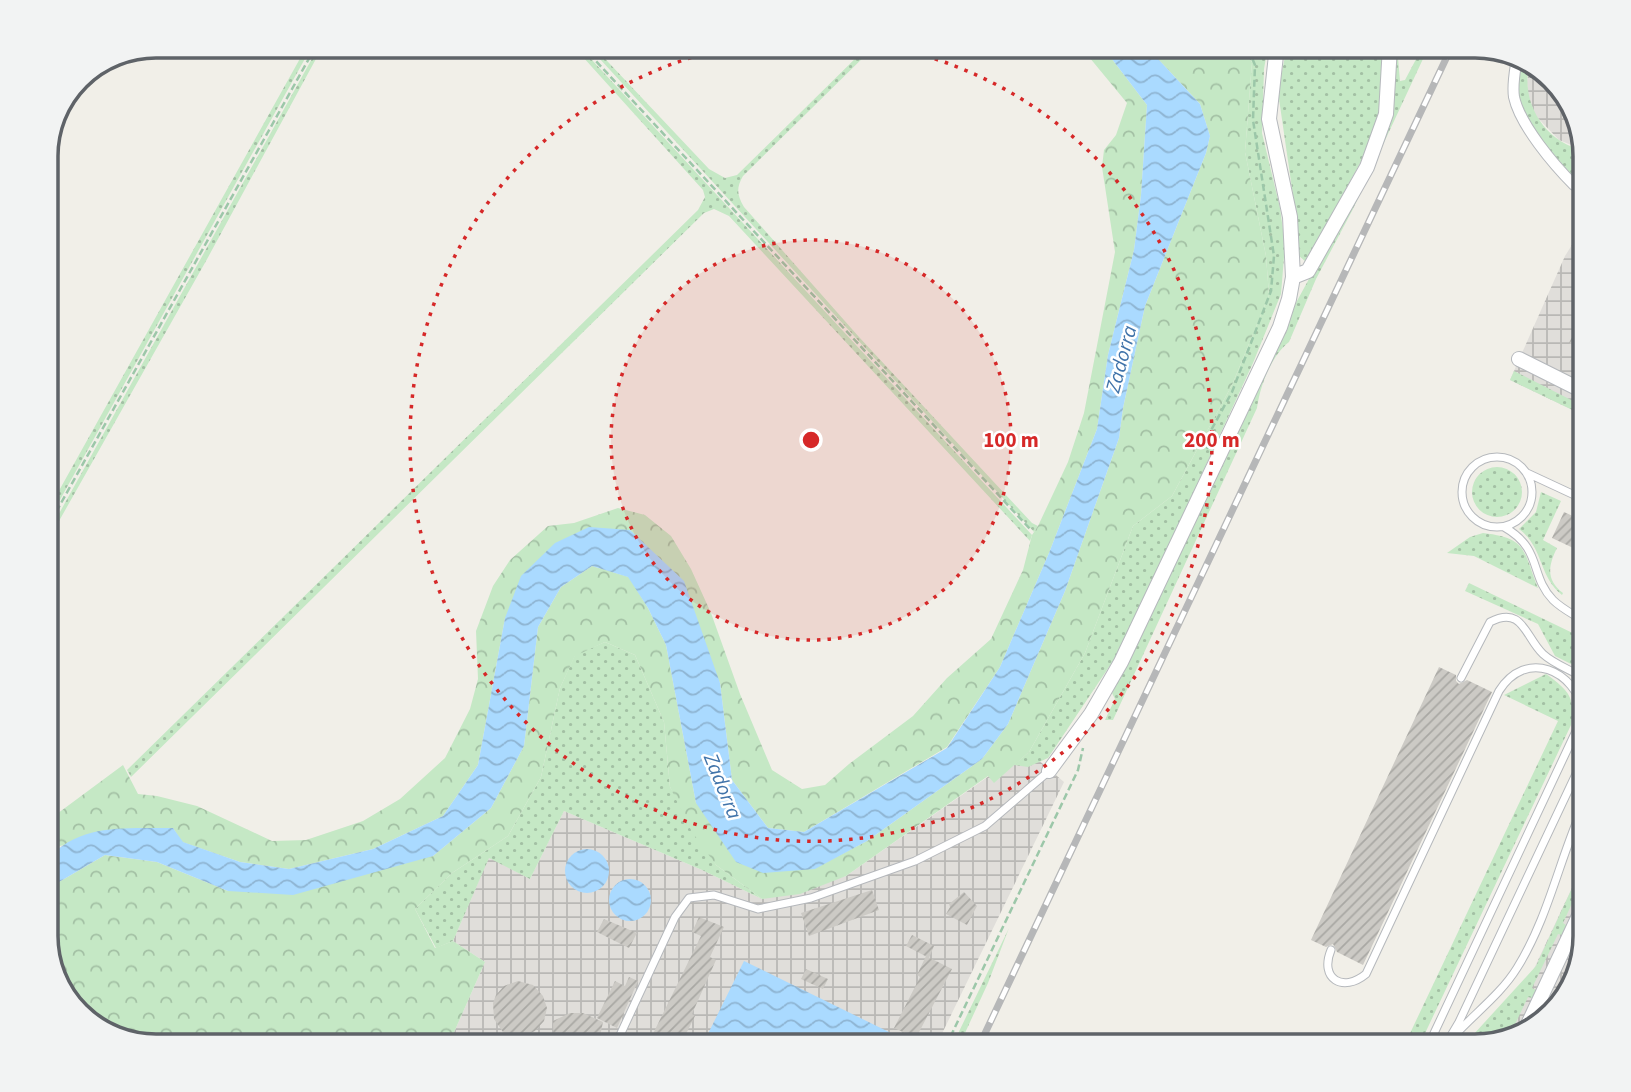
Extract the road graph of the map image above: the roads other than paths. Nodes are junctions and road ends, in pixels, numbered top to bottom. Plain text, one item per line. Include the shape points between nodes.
1 (1276, 58) edge
2 (1389, 58) edge
3 (1515, 66) edge
4 (1573, 184) edge
5 (1293, 277) junction
6 (1519, 359) dead end
7 (1573, 386) edge
8 (1527, 472) junction
9 (1573, 494) edge
10 (1504, 527) junction
11 (1573, 613) edge
12 (1573, 672) edge
13 (1461, 678) dead end
14 (1573, 690) edge
15 (1573, 738) edge
16 (1049, 771) joint
17 (1573, 782) edge
18 (1573, 838) edge
19 (1573, 930) edge
20 (1331, 950) dead end
21 (1532, 1017) edge
22 (621, 1034) edge
23 (1434, 1034) edge
24 (1452, 1034) edge
25 (1456, 1034) edge

1 - 5 street via 1269,119 1290,217
2 - 5 street via 1387,114 1367,167 1308,271
3 - 4 street via 1514,98 1523,120
5 - 16 street via 1280,327 1121,662 1091,714
6 - 7 street
8 - 9 lane
8 - 10 lane via 1530,506 1520,519
8 - 10 lane via 1506,457 1491,456 1477,462 1461,486 1468,514 1480,524
10 - 11 lane via 1527,545 1552,599
12 - 13 lane via 1541,652 1526,628 1508,617 1490,622
14 - 20 lane via 1544,667 1513,674 1499,691 1366,974 1356,982 1339,982 1328,971
15 - 23 lane
16 - 22 lane via 985,826 915,860 811,898 758,909 714,895 689,898 675,917
17 - 24 lane
18 - 25 lane via 1517,968
19 - 21 street

